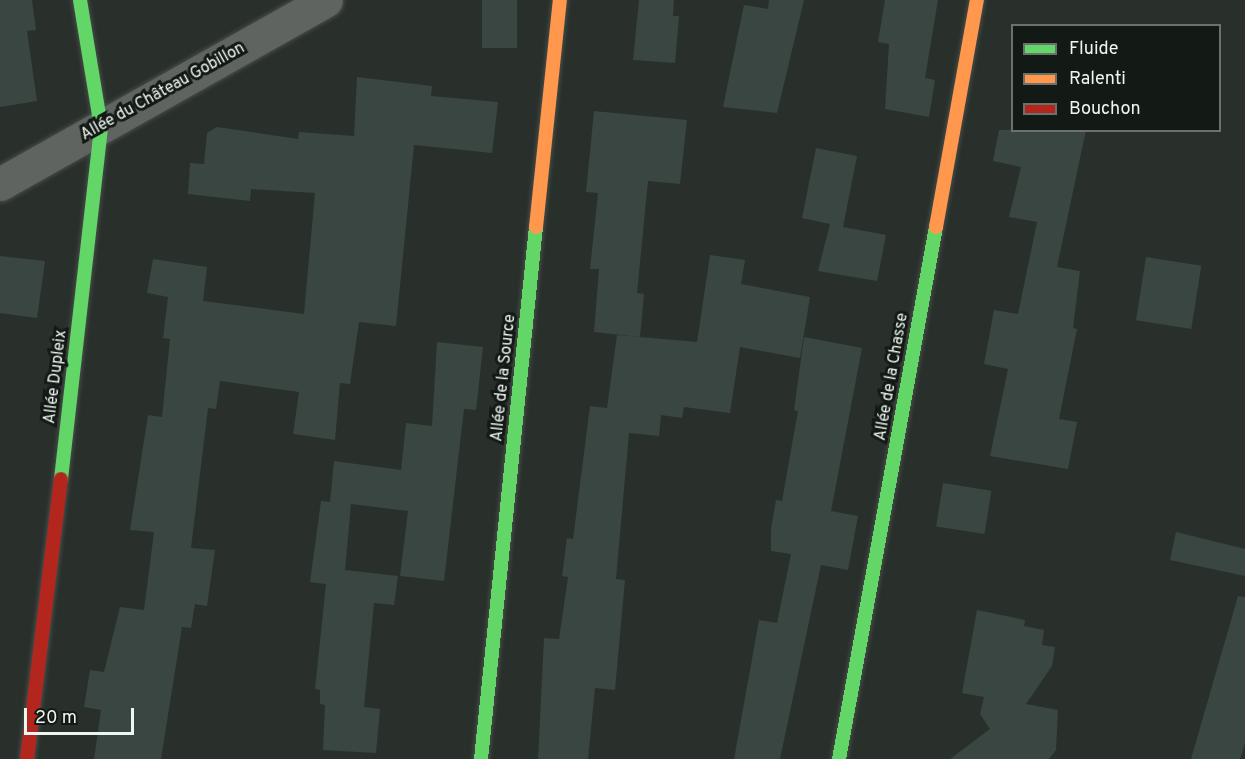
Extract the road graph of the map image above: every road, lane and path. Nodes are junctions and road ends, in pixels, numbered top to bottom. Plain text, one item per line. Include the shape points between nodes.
1 (80, 0) edge
2 (326, 0) edge
3 (560, 0) edge
4 (977, 0) edge
5 (101, 127) junction
6 (0, 184) edge
7 (27, 759) edge
8 (481, 759) edge
9 (839, 759) edge

1 - 5 street, Allée Dupleix
2 - 5 street, Allée du Château Gobillon
3 - 8 street, Allée de la Source
4 - 9 street, Allée de la Chasse
5 - 6 street, Allée du Château Gobillon
5 - 7 street, Allée Dupleix

